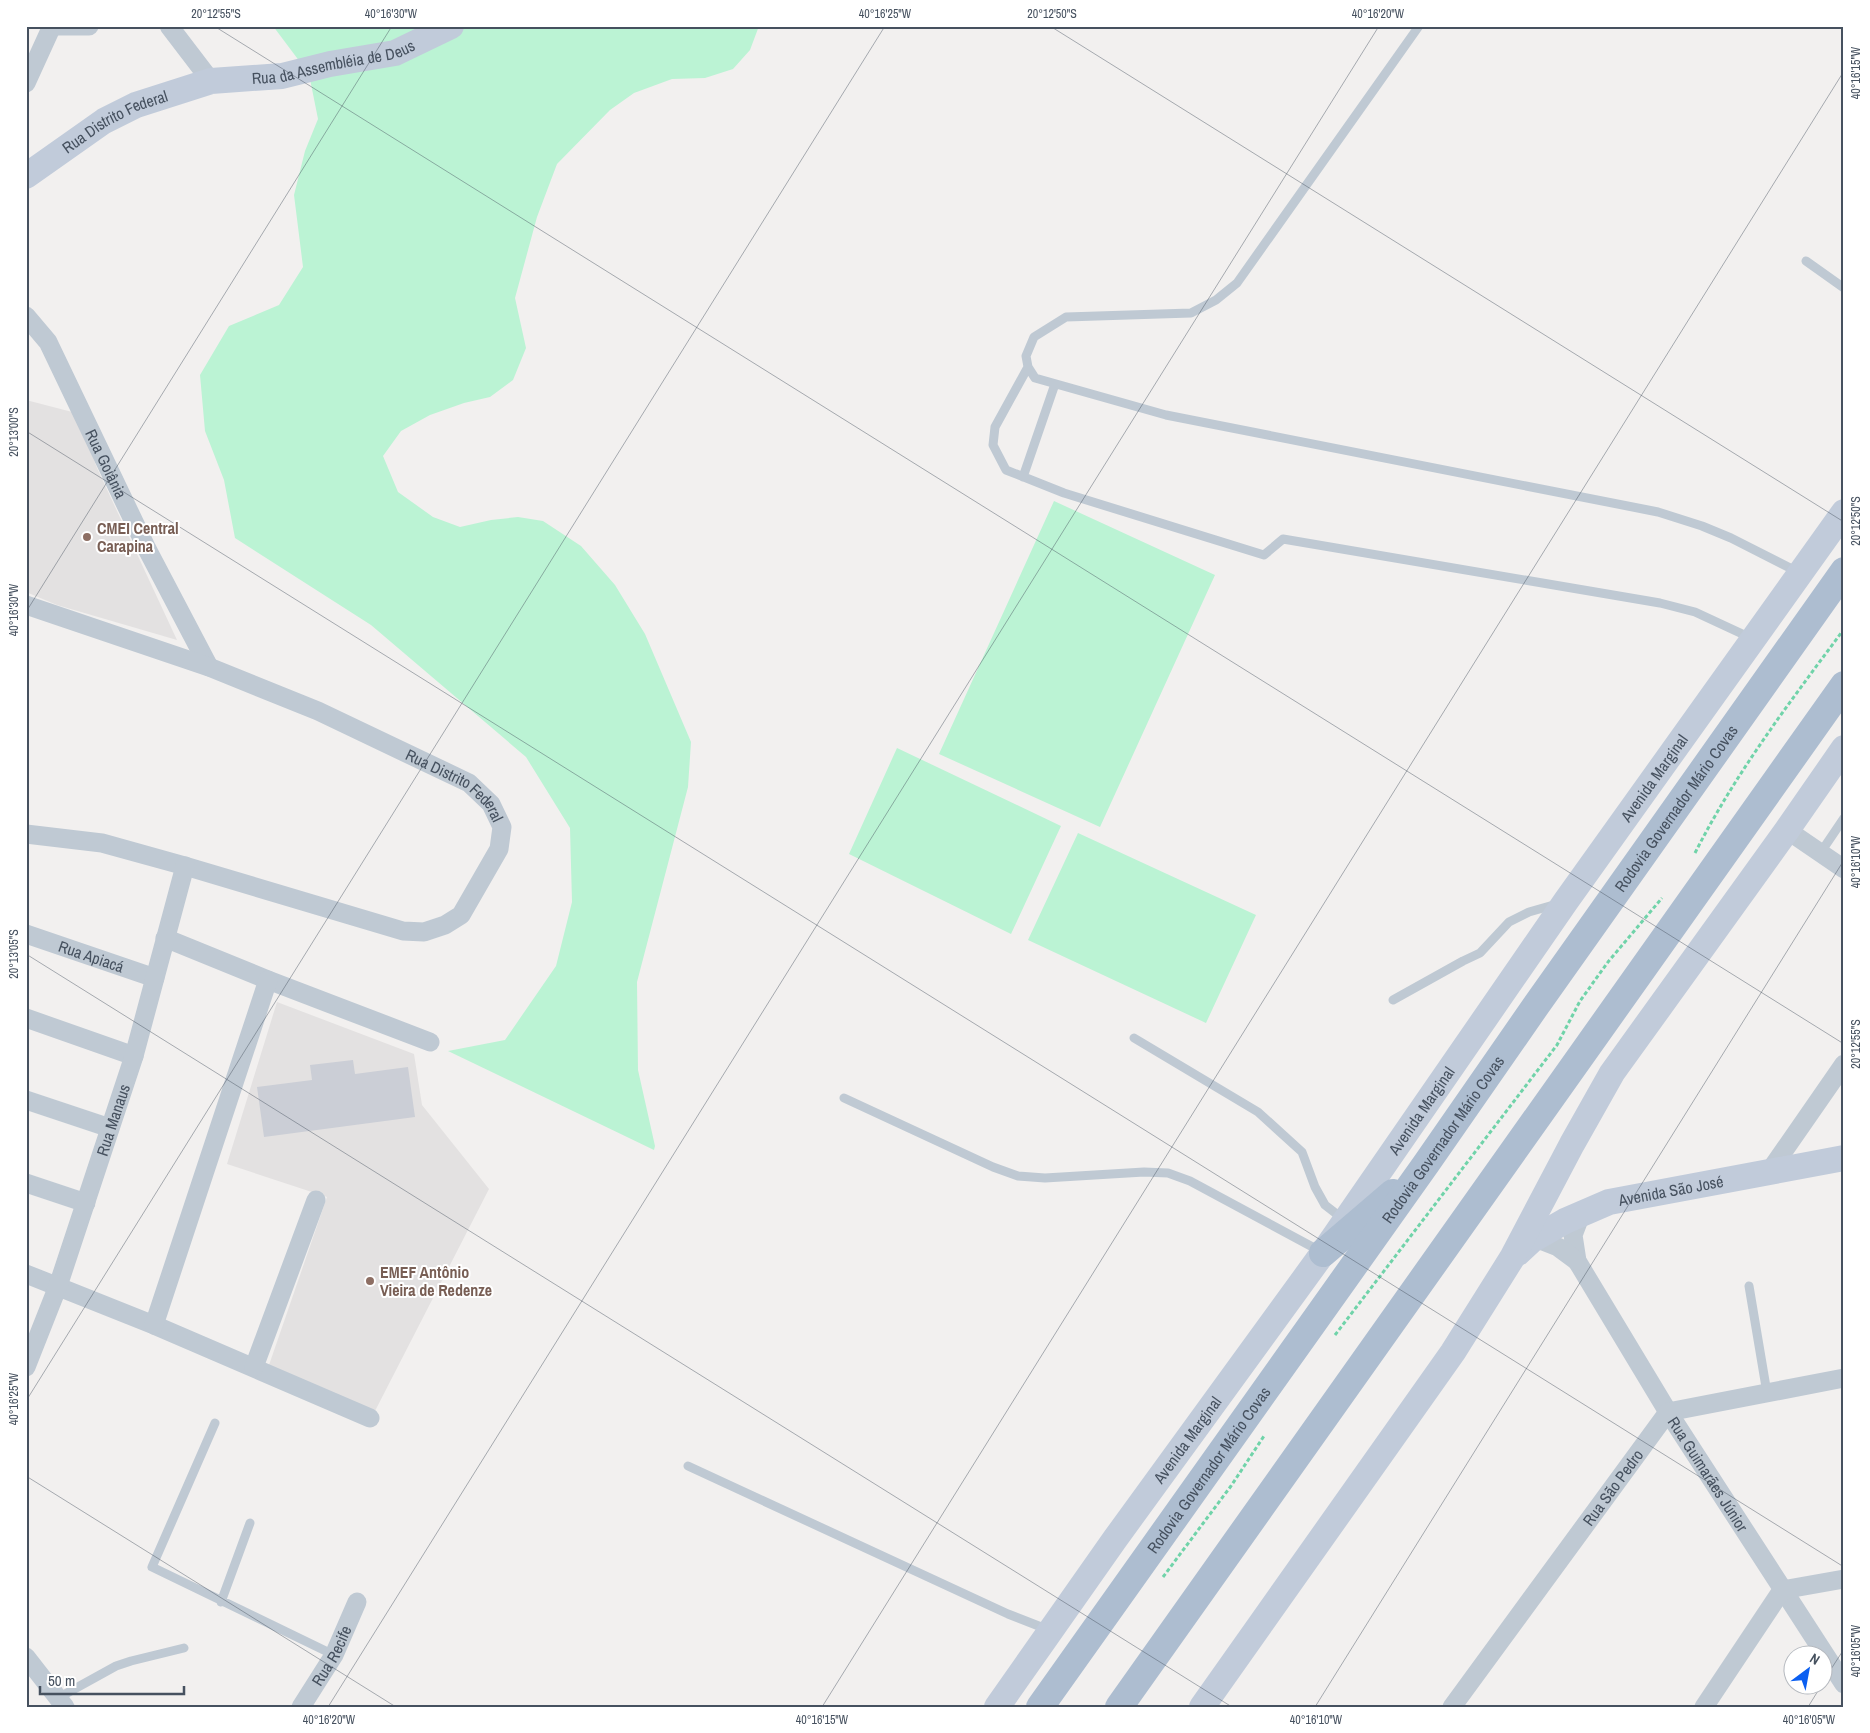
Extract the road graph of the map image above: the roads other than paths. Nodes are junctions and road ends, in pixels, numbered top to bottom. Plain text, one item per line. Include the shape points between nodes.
1 (54, 26) edge
2 (90, 26) edge
3 (169, 26) edge
4 (451, 26) edge
5 (1419, 26) edge
6 (211, 81) junction
7 (26, 83) edge
8 (26, 176) edge
9 (1806, 261) dead end
10 (1844, 288) edge
11 (26, 316) edge
12 (1028, 367) junction
13 (1056, 384) junction
14 (1023, 477) junction
15 (1844, 512) edge
16 (1844, 571) edge
17 (1800, 573) junction
18 (26, 605) edge
19 (1754, 640) junction
20 (209, 667) junction
21 (1844, 684) edge
22 (1844, 748) edge
23 (1844, 818) edge
24 (1787, 830) junction
25 (26, 834) edge
26 (1821, 852) junction
27 (185, 866) junction
28 (1844, 869) edge
29 (1566, 901) junction
30 (26, 934) edge
31 (165, 938) junction
32 (155, 978) junction
33 (268, 980) junction
34 (1394, 1000) dead end
35 (26, 1018) edge
36 (1134, 1038) dead end
37 (430, 1042) dead end
38 (134, 1056) junction
39 (1844, 1064) edge
40 (844, 1098) dead end
41 (26, 1100) edge
42 (110, 1128) junction
43 (1844, 1158) edge
44 (1426, 1164) junction
45 (1769, 1172) junction
46 (26, 1183) edge
47 (316, 1200) dead end
48 (86, 1203) junction
49 (1581, 1214) junction
50 (1345, 1221) junction
51 (1535, 1238) junction
52 (1323, 1253) junction
53 (1512, 1258) junction
54 (1577, 1261) junction
55 (26, 1274) edge
56 (58, 1286) junction
57 (1749, 1286) dead end
58 (154, 1324) junction
59 (26, 1367) edge
60 (254, 1367) junction
61 (1844, 1378) edge
62 (1767, 1393) junction
63 (1668, 1412) junction
64 (370, 1418) dead end
65 (216, 1423) dead end
66 (688, 1466) dead end
67 (250, 1524) dead end
68 (1844, 1579) edge
69 (1782, 1590) junction
70 (221, 1602) junction
71 (357, 1602) dead end
72 (1052, 1630) junction
73 (184, 1648) dead end
74 (334, 1655) junction
75 (26, 1657) edge
76 (1844, 1684) edge
77 (62, 1702) edge
78 (301, 1707) edge
79 (997, 1707) edge
80 (1040, 1707) edge
81 (1119, 1707) edge
82 (1202, 1707) edge
83 (1452, 1707) edge
84 (1704, 1707) edge

1 - 2 street
1 - 7 street
3 - 6 street
4 - 6 street, Rua da Assembléia de Deus via 395,53 282,76
5 - 12 lane via 1237,283 1216,300 1191,313 1066,317 1034,337 1026,356
6 - 8 street, Rua Distrito Federal via 120,112
9 - 10 lane
11 - 20 street, Rua Goiânia via 48,342 143,540
12 - 13 lane via 1035,378
12 - 14 lane via 995,427 993,445 1006,470
13 - 14 lane
13 - 17 lane via 1166,415 1658,512 1731,538
14 - 19 lane via 1064,493 1264,555 1283,539 1641,600 1695,612
15 - 17 street, Avenida Marginal
16 - 44 main road, Rodovia Governador Mário Covas
17 - 19 street, Avenida Marginal
18 - 20 street, Rua Distrito Federal
19 - 29 street, Avenida Marginal
20 - 27 street, Rua Distrito Federal via 318,711 470,784 492,804 502,828 499,849 460,915 445,925 424,932 403,931
21 - 81 main road
22 - 24 street via 1832,772
23 - 26 lane
24 - 26 street
24 - 53 street via 1612,1073
25 - 27 street, Rua Distrito Federal via 102,843
26 - 28 street
27 - 31 street, Rua Manaus
29 - 34 lane via 1529,912 1510,922 1480,954
29 - 50 street, Avenida Marginal
30 - 32 street, Rua Apiacá
31 - 32 street, Rua Manaus
31 - 33 street
32 - 38 street, Rua Manaus
33 - 37 street
33 - 58 street
35 - 38 street
36 - 50 lane via 1258,1112 1302,1152 1325,1204
38 - 42 street, Rua Manaus
39 - 45 street
40 - 52 lane via 1018,1176 1045,1178 1168,1173 1190,1181
41 - 42 street
42 - 48 street, Rua Manaus
43 - 45 street, Avenida São José
44 - 52 main road
44 - 80 main road, Rodovia Governador Mário Covas
45 - 49 street, Avenida São José via 1609,1202
46 - 48 street
47 - 60 street
48 - 56 street, Rua Manaus
49 - 51 street, Avenida São José
49 - 54 street, Rua Guimarães Júnior via 1573,1235
50 - 52 street, Avenida Marginal
51 - 53 street, Avenida São José
51 - 54 street, Rua Guimarães Júnior via 1558,1247
52 - 72 street, Avenida Marginal
53 - 82 street via 1453,1352
54 - 63 street, Rua Guimarães Júnior
55 - 56 street
56 - 58 street
56 - 59 street, Rua Manaus
57 - 62 lane
58 - 60 street
60 - 64 street
61 - 62 street
62 - 63 street
63 - 69 street, Rua Guimarães Júnior
63 - 83 street, Rua São Pedro
65 - 70 lane via 152,1568
66 - 72 lane via 1008,1614
67 - 70 lane
68 - 69 street
69 - 76 street, Rua Guimarães Júnior
69 - 84 street
70 - 74 lane
71 - 74 street, Rua Recife
72 - 79 street, Avenida Marginal
73 - 77 lane via 116,1666
74 - 78 street, Rua Recife
75 - 77 street

